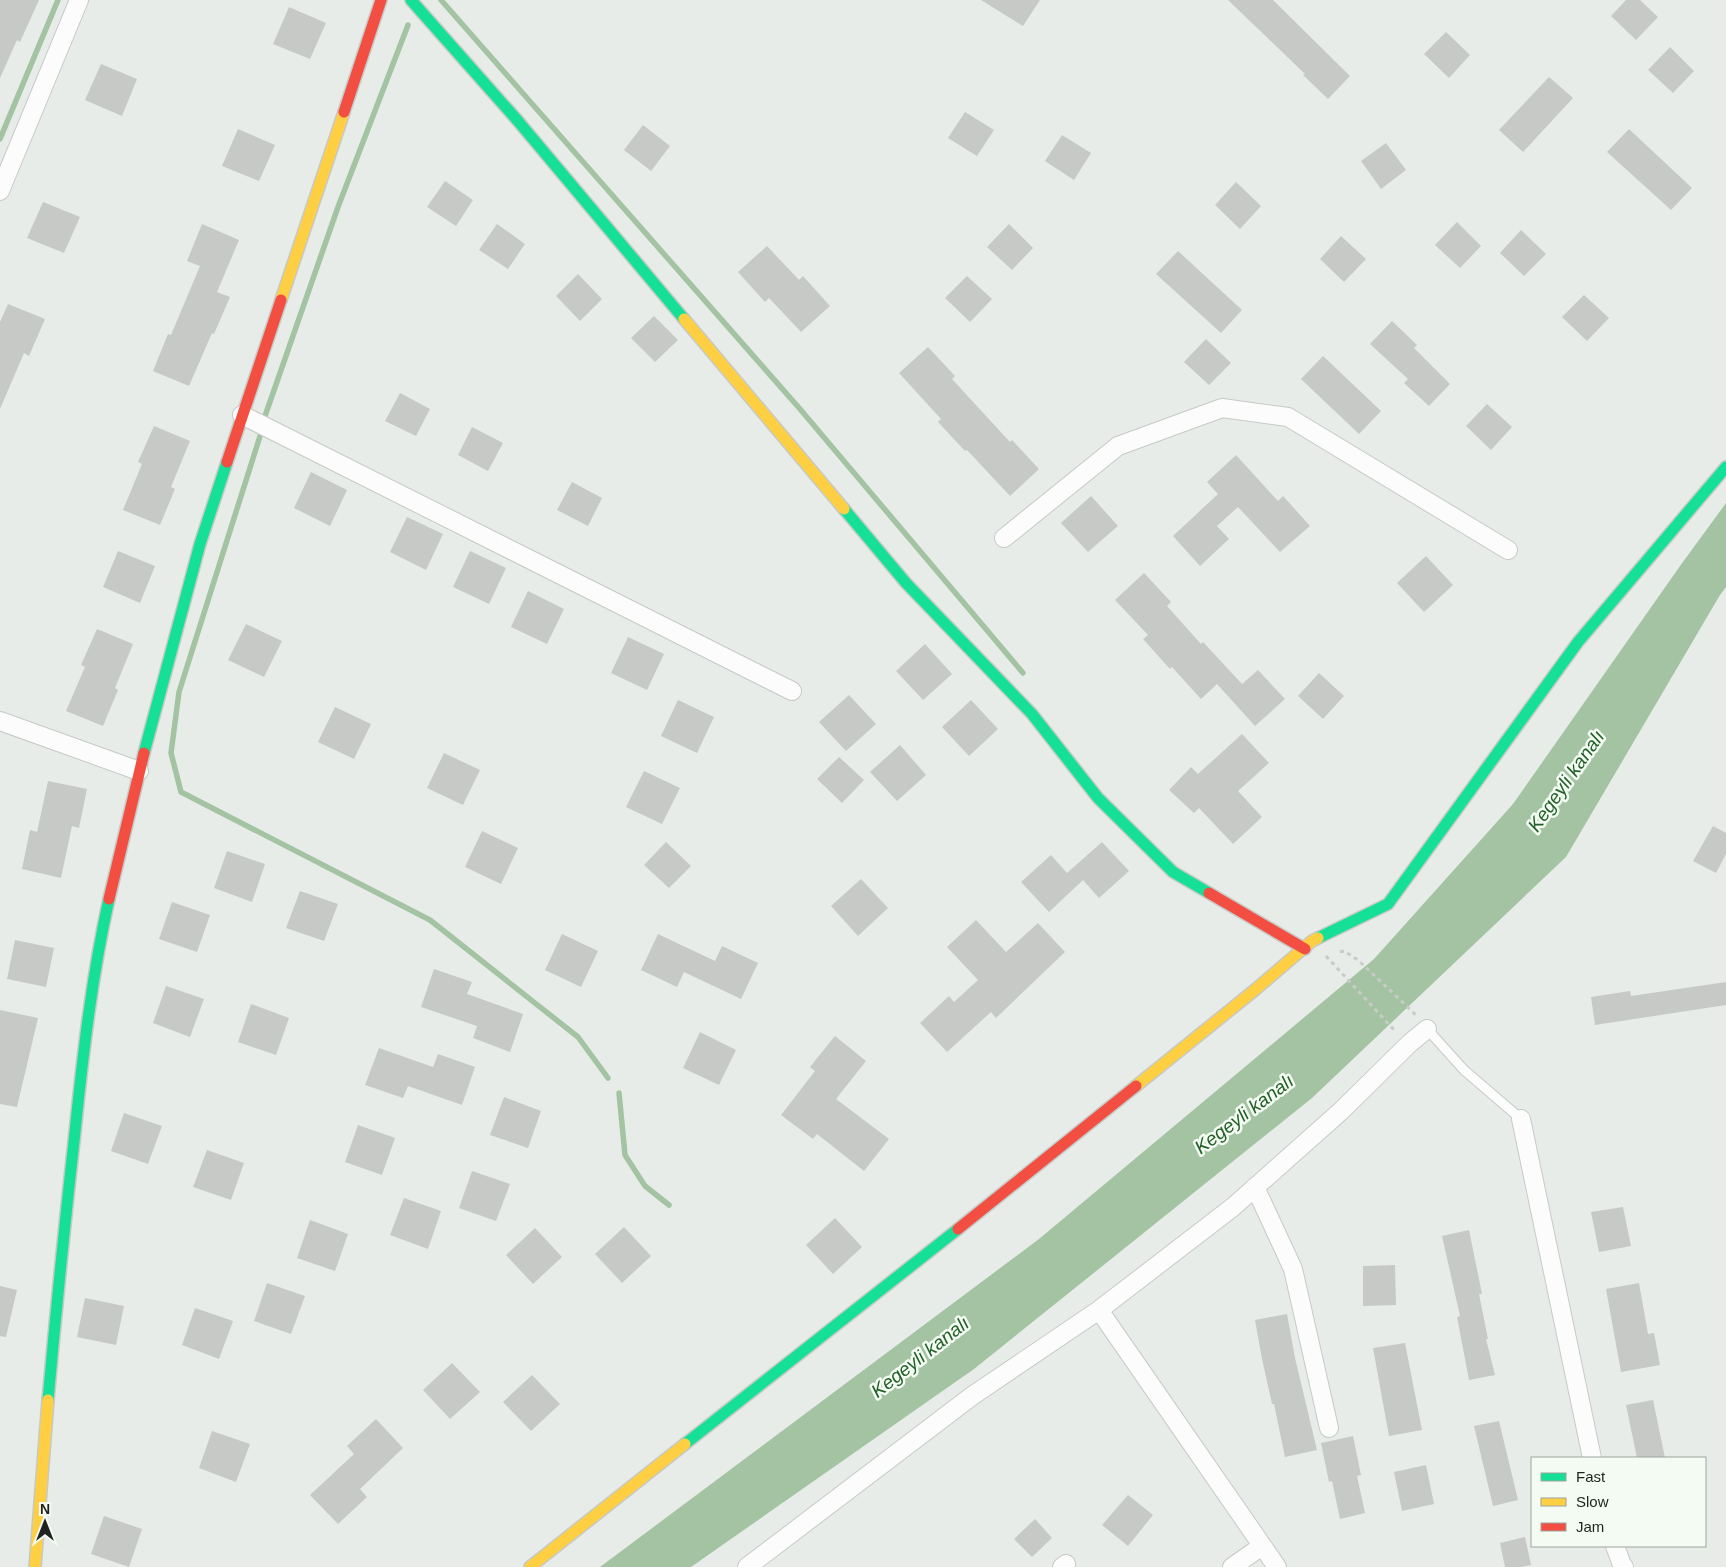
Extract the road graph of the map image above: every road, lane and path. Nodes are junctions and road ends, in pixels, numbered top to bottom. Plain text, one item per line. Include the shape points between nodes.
1 (78, 0) edge
2 (381, 0) edge
3 (411, 0) edge
4 (0, 191) edge
5 (242, 415) junction
6 (1726, 467) edge
7 (1004, 538) dead end
8 (1508, 550) dead end
9 (792, 691) dead end
10 (0, 721) edge
11 (139, 771) junction
12 (1305, 949) junction
13 (1325, 955) dead end
14 (1343, 975) dead end
15 (1423, 1023) junction
16 (1398, 1033) dead end
17 (1521, 1119) joint
18 (1256, 1187) junction
19 (1099, 1310) junction
20 (1330, 1428) dead end
21 (1592, 1457) edge
22 (1262, 1546) junction
23 (1615, 1547) edge
24 (35, 1567) edge
25 (530, 1567) edge
26 (747, 1567) edge
27 (1232, 1567) edge
28 (1276, 1567) edge
29 (1624, 1567) edge

1 - 4 street
2 - 5 street
3 - 12 street via 518,121 906,583 1032,714 1098,798 1173,872
5 - 9 street
5 - 11 street via 200,544
6 - 12 street via 1578,642 1388,904 1330,931
7 - 8 street via 1118,446 1222,408 1288,417
10 - 11 street
11 - 24 street via 99,944 83,1058 60,1269
12 - 25 street
13 - 15 path via 1344,951 1358,960
14 - 16 path
15 - 17 lane via 1464,1070
15 - 18 street via 1410,1044
17 - 21 street
18 - 19 street
18 - 20 street via 1293,1269
19 - 22 street
19 - 26 street via 972,1396
22 - 27 street
22 - 28 street
23 - 29 street

